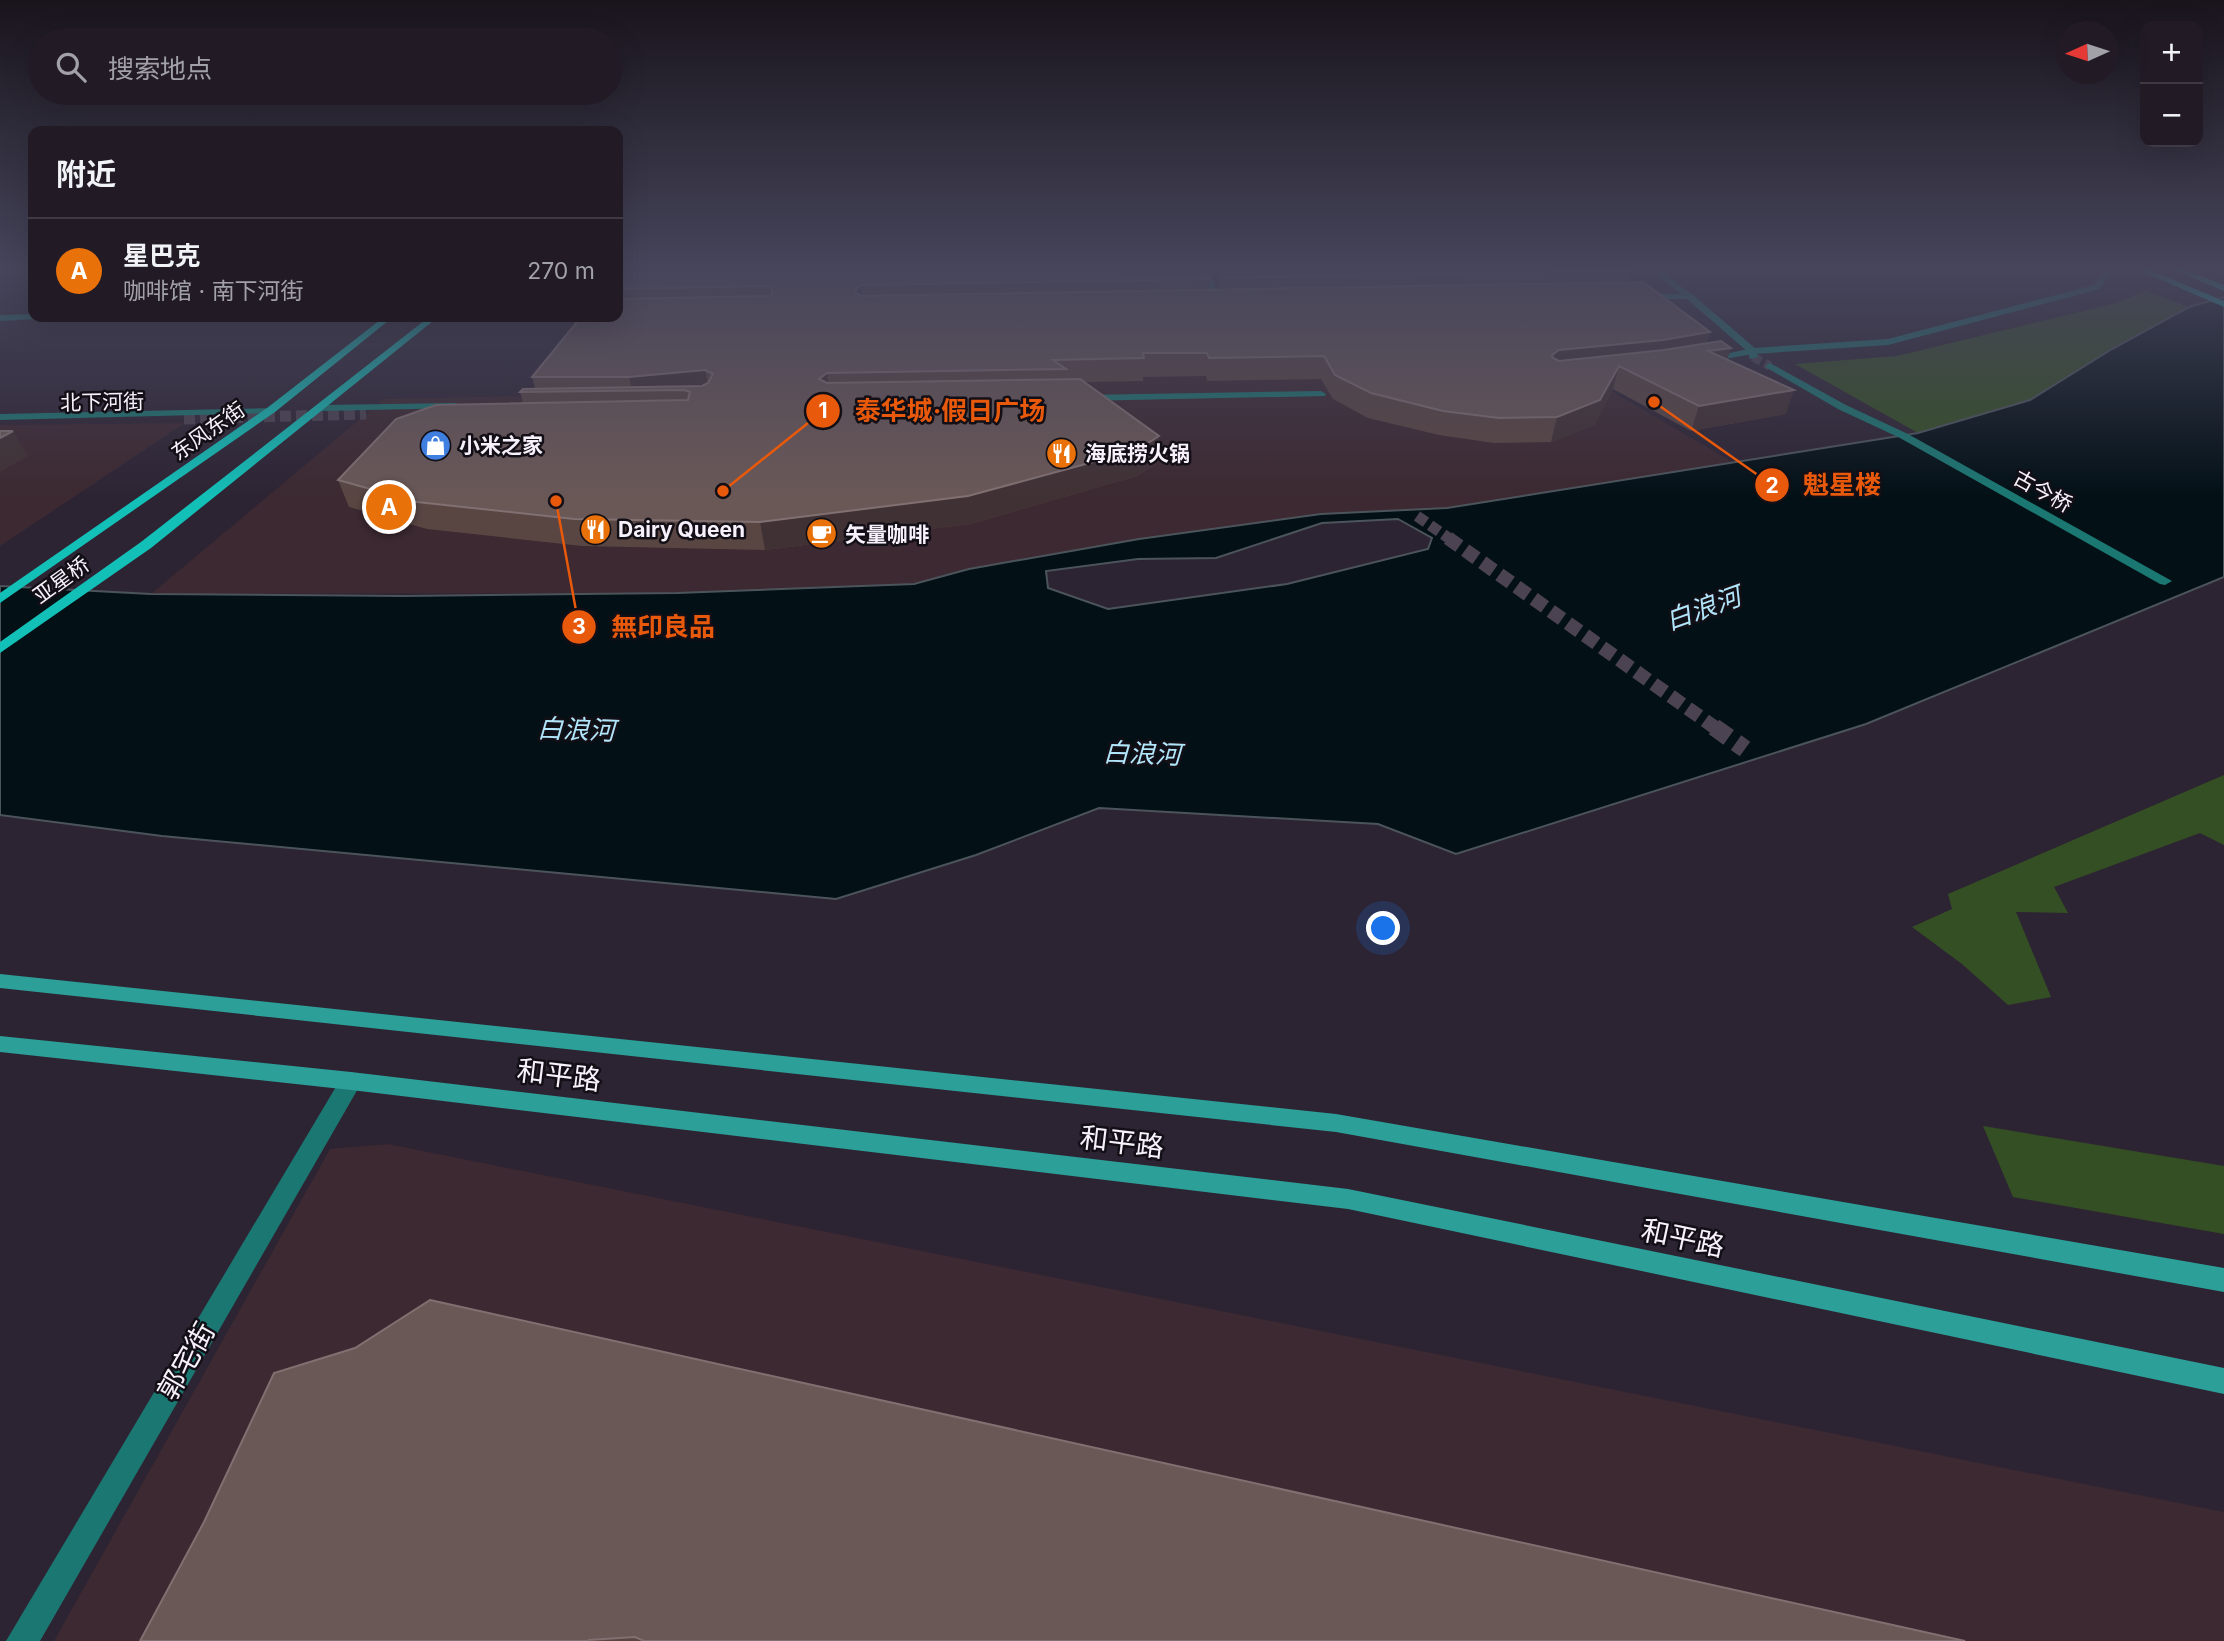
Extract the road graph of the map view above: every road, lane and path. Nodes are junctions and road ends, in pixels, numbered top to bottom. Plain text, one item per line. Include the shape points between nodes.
1 (355, 344) edge
2 (400, 344) edge
3 (1742, 344) edge
4 (1870, 344) edge
5 (1753, 354) junction
6 (1698, 361) edge
7 (1770, 366) tunnel mouth
8 (1321, 394) dead end
9 (1075, 398) edge
10 (321, 408) junction
11 (271, 410) junction
12 (366, 414) tunnel mouth
13 (0, 417) edge
14 (20, 417) junction
15 (184, 419) tunnel mouth
16 (79, 547) joint
17 (2165, 581) dead end
18 (0, 599) edge
19 (0, 649) edge
20 (0, 981) edge
21 (0, 1044) edge
22 (351, 1081) junction
23 (2224, 1280) edge
24 (2224, 1381) edge
25 (22, 1641) edge

1 - 11 main road, 东风东街
2 - 10 main road
3 - 5 street
4 - 5 street
5 - 6 street
7 - 17 street, 古今桥
8 - 9 street
10 - 12 street via 463,409
10 - 19 main road, 亚星桥 via 146,545
11 - 14 street, 北下河街
11 - 16 main road, 东风东街
13 - 14 street, 北下河街
14 - 15 street, 北下河街 via 58,423
16 - 18 main road, 亚星桥
20 - 23 main road, 和平路 via 1336,1123
21 - 22 main road, 和平路
22 - 24 main road, 和平路 via 1348,1199
22 - 25 street, 郭宅街

